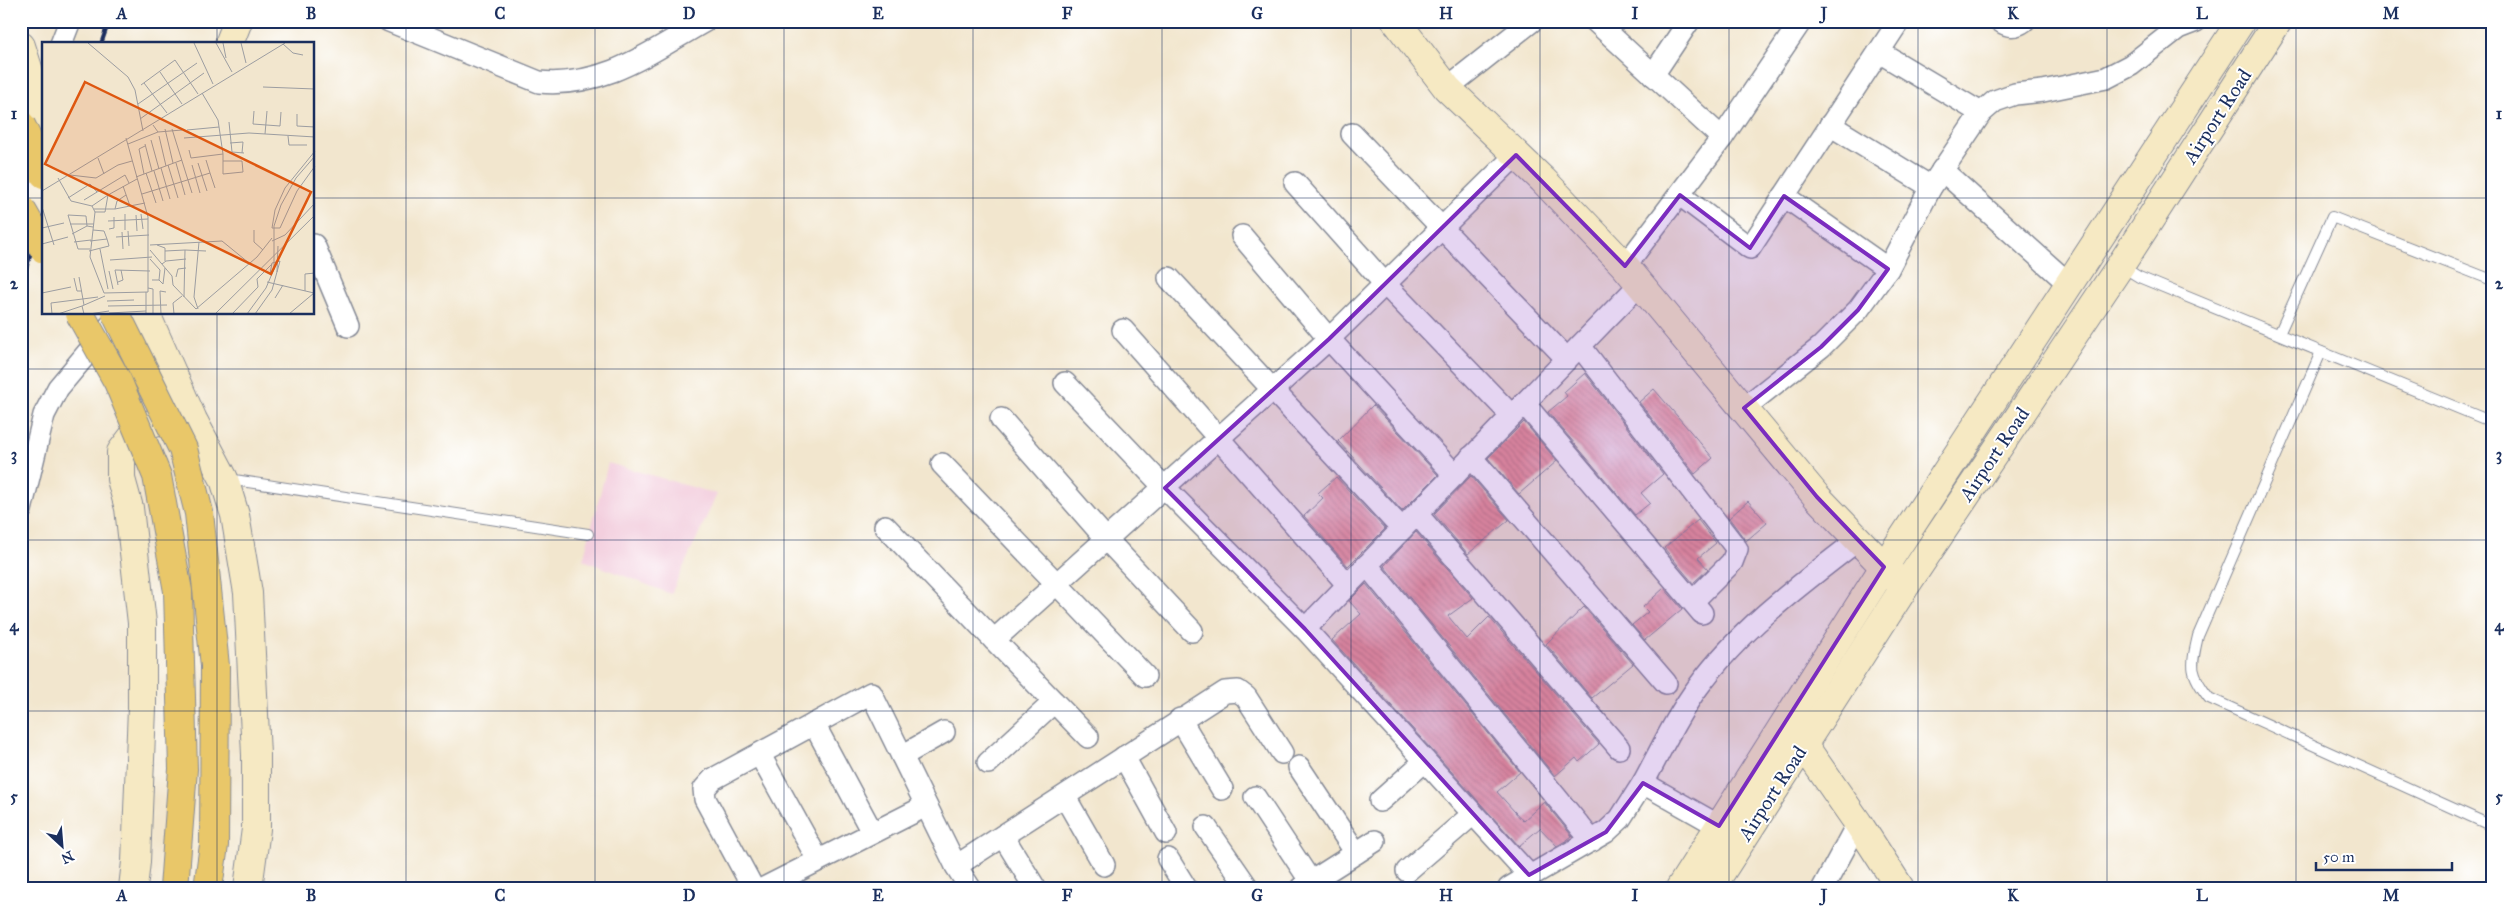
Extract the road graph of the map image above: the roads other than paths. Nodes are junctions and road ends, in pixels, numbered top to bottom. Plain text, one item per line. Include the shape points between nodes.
1 (70, 21) edge
2 (238, 21) edge
3 (389, 21) edge
4 (705, 21) edge
5 (1396, 21) edge
6 (1532, 21) edge
7 (1595, 21) edge
8 (1688, 21) edge
9 (1801, 21) edge
10 (1899, 21) edge
11 (2000, 21) edge
12 (2024, 21) edge
13 (2196, 21) edge
14 (2241, 21) edge
15 (2278, 21) edge
16 (62, 42) edge
17 (230, 42) edge
18 (21, 46) edge
19 (1879, 52) junction
20 (1653, 75) junction
21 (1447, 88) junction
22 (41, 97) edge
23 (1981, 113) junction
24 (21, 125) edge
25 (1830, 125) junction
26 (1352, 134) dead end
27 (21, 135) edge
28 (1722, 138) junction
29 (1516, 155) junction
30 (42, 170) edge
31 (1937, 179) junction
32 (1295, 183) dead end
33 (1680, 195) junction
34 (1784, 196) junction
35 (21, 209) edge
36 (1443, 227) junction
37 (1242, 236) dead end
38 (42, 246) edge
39 (315, 247) edge
40 (2120, 266) junction
41 (1888, 269) junction
42 (1632, 275) junction
43 (1169, 278) dead end
44 (2492, 280) edge
45 (1385, 284) junction
46 (2069, 284) junction
47 (81, 315) edge
48 (116, 315) edge
49 (119, 315) edge
50 (146, 315) edge
51 (348, 326) dead end
52 (1123, 330) dead end
53 (2279, 334) junction
54 (1329, 339) junction
55 (2321, 352) junction
56 (1573, 353) junction
57 (1065, 383) dead end
58 (1272, 391) junction
59 (1744, 408) junction
60 (1518, 410) junction
61 (1001, 419) dead end
62 (193, 420) junction
63 (2492, 422) edge
64 (1220, 439) junction
65 (1471, 457) junction
66 (942, 464) dead end
67 (1454, 475) junction
68 (224, 479) junction
69 (1165, 488) junction
70 (21, 510) edge
71 (1410, 522) junction
72 (885, 526) dead end
73 (588, 534) dead end
74 (1107, 540) junction
75 (1858, 540) junction
76 (1367, 565) junction
77 (1884, 567) junction
78 (1058, 584) junction
79 (1348, 585) junction
80 (1904, 588) junction
81 (1305, 629) junction
82 (1192, 631) dead end
83 (994, 640) junction
84 (1145, 676) dead end
85 (1666, 683) dead end
86 (1054, 702) junction
87 (1180, 720) junction
88 (814, 724) junction
89 (1782, 727) junction
90 (944, 732) dead end
91 (1088, 737) dead end
92 (1803, 744) junction
93 (1619, 748) dead end
94 (1282, 753) dead end
95 (760, 755) junction
96 (902, 756) junction
97 (1124, 757) junction
98 (1425, 760) junction
99 (988, 763) dead end
100 (1299, 767) dead end
101 (1643, 783) junction
102 (1222, 789) dead end
103 (1065, 797) junction
104 (1255, 797) dead end
105 (1380, 801) dead end
106 (926, 806) junction
107 (1472, 815) junction
108 (1858, 823) junction
109 (1719, 826) junction
110 (2492, 826) edge
111 (1206, 827) dead end
112 (872, 832) junction
113 (1166, 833) dead end
114 (1003, 836) junction
115 (1375, 841) dead end
116 (1592, 841) junction
117 (1356, 853) junction
118 (1168, 859) dead end
119 (818, 860) junction
120 (1104, 865) dead end
121 (956, 866) junction
122 (1407, 871) dead end
123 (1528, 875) junction
124 (1306, 885) edge
125 (133, 888) edge
126 (174, 888) edge
127 (208, 888) edge
128 (248, 888) edge
129 (753, 888) edge
130 (764, 888) edge
131 (970, 888) edge
132 (1035, 888) edge
133 (1186, 888) edge
134 (1248, 888) edge
135 (1509, 888) edge
136 (1680, 888) edge
137 (1711, 888) edge
138 (1823, 888) edge
139 (1900, 888) edge

1 - 16 street
2 - 17 street
3 - 4 street via 539,82 564,85 614,72
5 - 21 street
6 - 21 street
7 - 20 street
8 - 20 street
9 - 28 street
10 - 19 street
11 - 12 street via 2018,26
13 - 23 street via 2178,28 2131,65 2106,78 2004,96
14 - 46 street
15 - 40 street, Airport Road
18 - 22 street
19 - 23 street
19 - 25 street
20 - 28 street
21 - 29 street
22 - 27 street via 34,120
23 - 31 street
24 - 30 main road, bridge
25 - 31 street
25 - 34 street
26 - 36 street
28 - 33 street
29 - 36 street
29 - 42 street
31 - 41 street
31 - 46 street
32 - 45 street
33 - 34 street via 1750,248
33 - 42 street
34 - 41 street
35 - 38 main road, bridge
36 - 45 street
36 - 56 street
37 - 54 street
39 - 51 street
40 - 53 lane via 2139,277
40 - 80 street, Airport Road
41 - 59 street via 1858,310 1821,347
42 - 56 street
42 - 59 street
43 - 58 street
44 - 53 lane via 2332,217
45 - 54 street
45 - 60 street
46 - 77 street
47 - 126 main road, bridge via 118,382 156,476 178,591 183,769
48 - 127 main road, bridge via 183,450 199,513 216,666 214,845
49 - 70 street via 58,388 44,415
50 - 62 street
52 - 64 street
53 - 55 lane
54 - 58 street
54 - 67 street
55 - 63 lane
55 - 110 lane via 2198,636 2192,660 2193,675 2210,698
56 - 60 street
56 - 60 street via 1737,549 1732,562 1698,607
57 - 69 street
58 - 64 street
58 - 71 street
59 - 75 street via 1817,497
60 - 65 street
61 - 74 street
62 - 68 street
62 - 125 street via 172,418 151,424 134,434 121,452 121,479 129,508 142,623 142,708
64 - 69 street
64 - 79 street
65 - 67 street
65 - 85 street
66 - 78 street
67 - 71 street
68 - 73 lane
68 - 128 street via 237,525 250,626 256,829
69 - 74 street
69 - 81 street
71 - 76 street
71 - 93 street
72 - 83 street
74 - 78 street
74 - 82 street
75 - 77 street
75 - 101 street via 1786,596 1734,645 1697,688
76 - 79 street
76 - 116 street
77 - 80 street
77 - 89 street
78 - 83 street
78 - 84 street
79 - 81 street
80 - 92 street, Airport Road
81 - 98 street
83 - 86 street
86 - 91 street
86 - 99 street
87 - 94 street via 1225,692 1238,691 1253,706
87 - 97 street
87 - 102 street
88 - 95 street
88 - 96 street via 871,693
88 - 112 street
89 - 92 street
89 - 109 street
90 - 96 street
92 - 108 street
92 - 137 street, Airport Road
95 - 119 street
95 - 129 street via 713,780 703,794
96 - 106 street
97 - 103 street
97 - 113 street
98 - 105 street
98 - 107 street
100 - 117 street
101 - 109 street
101 - 116 street via 1620,819
103 - 114 street
103 - 120 street
104 - 124 street
106 - 112 street
106 - 121 street
107 - 122 street
107 - 123 street
108 - 138 street
108 - 139 street
109 - 136 street
111 - 134 street
112 - 119 street
114 - 121 street
114 - 132 street
115 - 117 street
116 - 123 street
117 - 124 street
118 - 133 street
119 - 130 street
121 - 131 street
123 - 135 street

